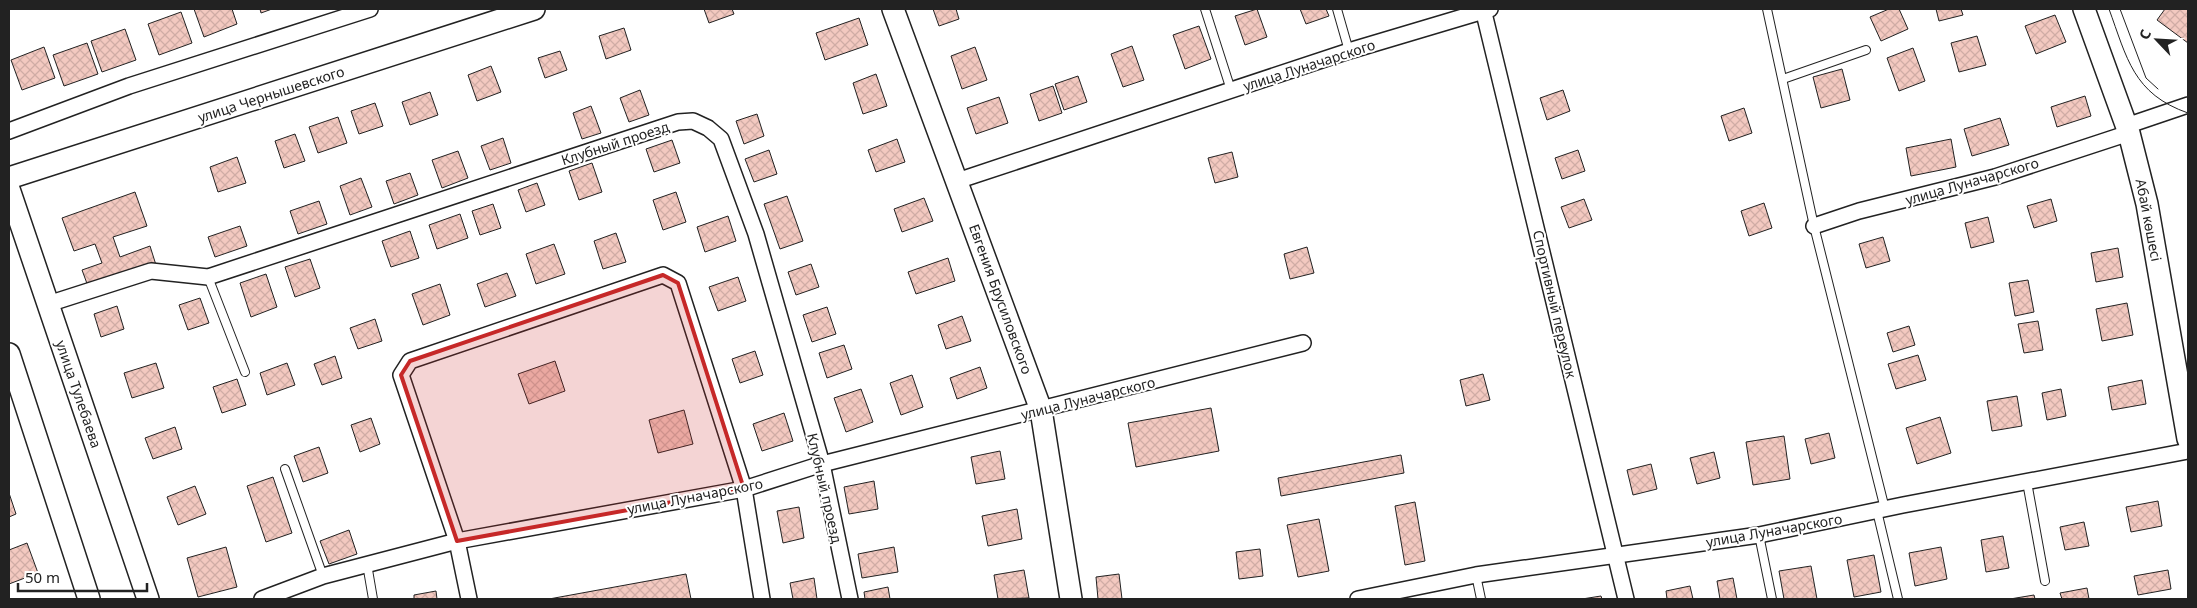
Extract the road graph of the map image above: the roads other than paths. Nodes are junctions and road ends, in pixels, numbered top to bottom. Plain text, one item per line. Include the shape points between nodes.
1 (370, 9) edge
2 (534, 9) edge
3 (894, 9) edge
4 (1205, 9) edge
5 (1337, 9) edge
6 (1767, 9) edge
7 (2084, 9) edge
8 (1486, 10) edge
9 (1866, 50) dead end
10 (1350, 51) junction
11 (1783, 79) junction
12 (1231, 90) junction
13 (2188, 105) edge
14 (2128, 130) junction
15 (9, 131) edge
16 (9, 178) edge
17 (958, 181) junction
18 (9, 189) edge
19 (1814, 226) junction
20 (208, 277) junction
21 (48, 304) junction
22 (1303, 343) dead end
23 (9, 354) edge
24 (245, 372) dead end
25 (1041, 410) junction
26 (2188, 438) edge
27 (2188, 452) edge
28 (822, 464) junction
29 (285, 469) dead end
30 (2027, 482) junction
31 (744, 489) junction
32 (1881, 510) junction
33 (1758, 536) junction
34 (457, 541) junction
35 (1614, 557) junction
36 (367, 564) junction
37 (1476, 575) junction
38 (323, 576) junction
39 (2045, 581) dead end
40 (89, 599) edge
41 (148, 599) edge
42 (262, 599) edge
43 (373, 599) edge
44 (469, 599) edge
45 (762, 599) edge
46 (850, 599) edge
47 (1071, 599) edge
48 (1358, 599) edge
49 (1481, 599) edge
50 (1626, 599) edge
51 (1772, 599) edge
52 (1898, 599) edge

1 - 15 street via 130,86
2 - 16 street, улица Чернышевского
3 - 17 street, Евгения Брусиловского
4 - 12 lane
5 - 10 lane
6 - 11 lane
7 - 14 street, Абай көшесі
8 - 10 street, улица Луначарского
8 - 35 street, Спортивный переулок
9 - 11 lane
10 - 12 street, улица Луначарского
11 - 19 lane
12 - 17 street, улица Луначарского
13 - 14 street, улица Луначарского
14 - 19 street, улица Луначарского via 1995,177 1859,211
14 - 26 street, Абай көшесі via 2147,204
17 - 25 street, Евгения Брусиловского
18 - 21 street, улица Тулебаева
19 - 32 lane
20 - 21 street, Клубный проезд via 151,271
20 - 24 lane
20 - 28 street, Клубный проезд via 678,122 694,121 721,139 756,234
21 - 41 street, улица Тулебаева
22 - 25 street, улица Луначарского
23 - 40 street
25 - 28 street, улица Луначарского
25 - 47 street, Евгения Брусиловского
27 - 30 street, улица Луначарского
28 - 31 street, улица Луначарского
28 - 46 street, Клубный проезд
29 - 38 lane
30 - 32 street, улица Луначарского
30 - 39 lane
31 - 34 street, улица Луначарского
31 - 34 street via 678,283 663,275 410,361 402,375
31 - 45 street
32 - 33 street, улица Луначарского
32 - 52 lane
33 - 35 street, улица Луначарского
33 - 51 lane
34 - 36 street, улица Луначарского
34 - 44 street
35 - 37 street, улица Луначарского
35 - 50 street, Спортивный переулок
36 - 38 street, улица Луначарского
36 - 43 lane
37 - 48 street, улица Луначарского
37 - 49 lane
38 - 42 street, улица Луначарского

